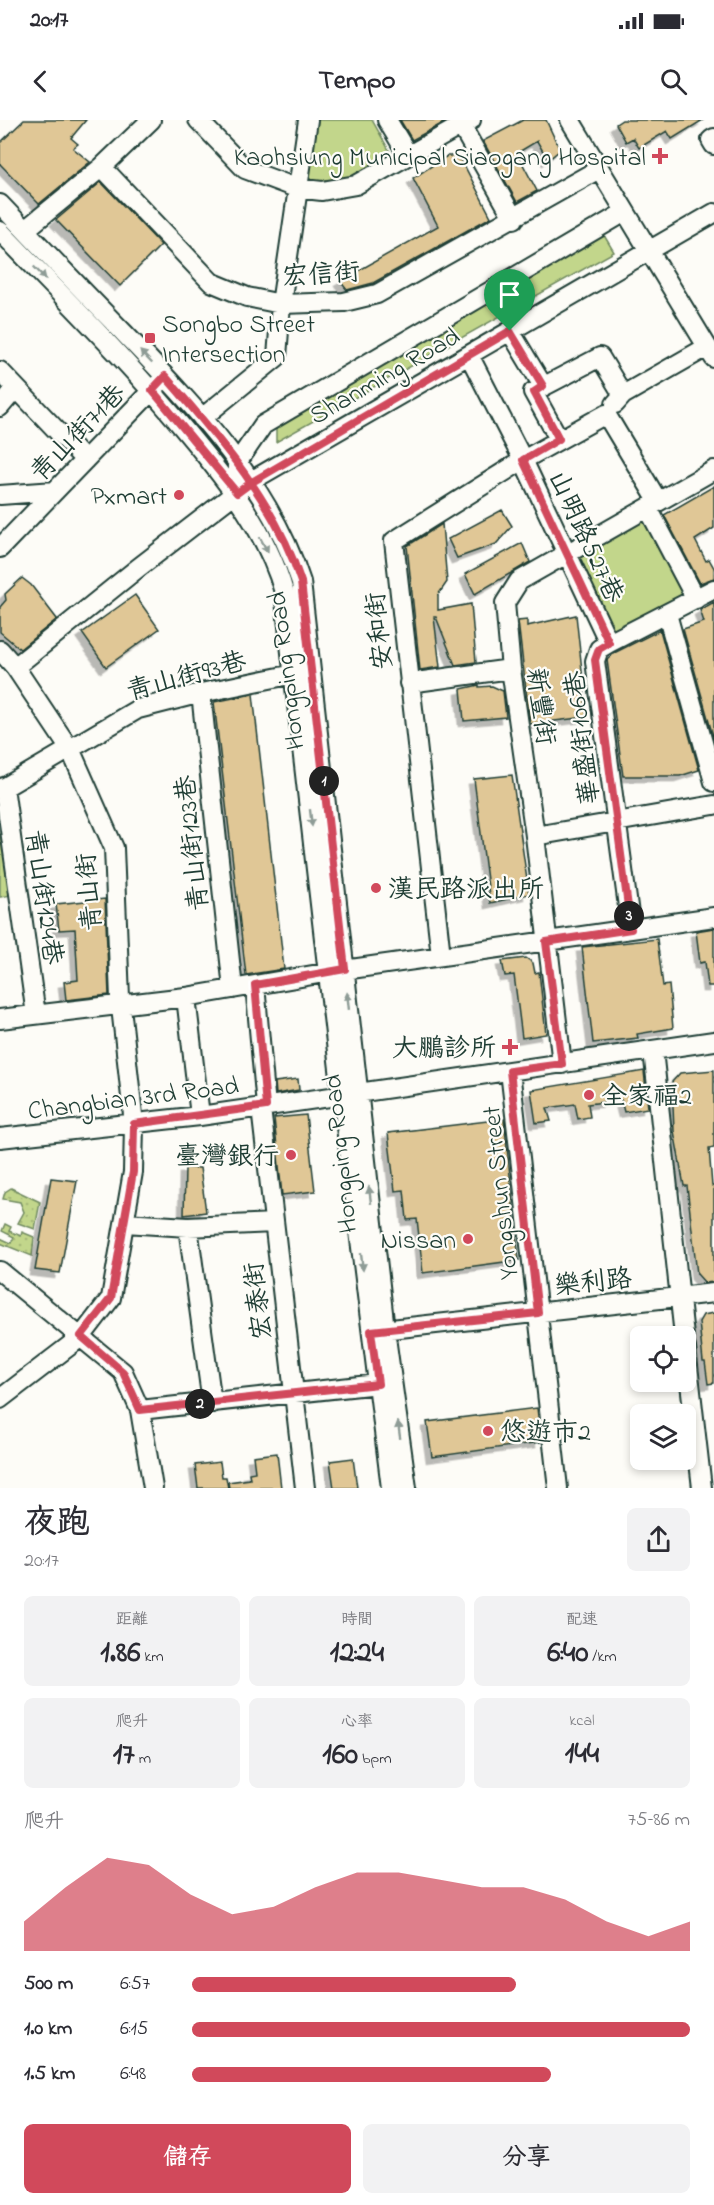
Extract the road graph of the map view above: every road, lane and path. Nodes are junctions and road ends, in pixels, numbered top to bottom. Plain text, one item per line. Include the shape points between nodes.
1 (151, 120) edge
2 (198, 120) edge
3 (308, 120) edge
4 (387, 120) edge
5 (570, 120) edge
6 (463, 122) edge
7 (714, 138) edge
8 (714, 145) edge
9 (408, 155) junction
10 (102, 167) junction
11 (599, 169) junction
12 (296, 188) junction
13 (0, 204) edge
14 (625, 212) junction
15 (714, 213) edge
16 (514, 219) junction
17 (25, 230) junction
18 (0, 231) edge
19 (650, 251) junction
20 (280, 304) junction
21 (510, 331) junction
22 (711, 352) edge
23 (469, 355) junction
24 (0, 371) edge
25 (165, 376) junction
26 (543, 386) junction
27 (16, 388) junction
28 (152, 390) junction
29 (623, 395) junction
30 (0, 407) edge
31 (606, 414) junction
32 (202, 418) junction
33 (559, 439) junction
34 (85, 460) junction
35 (523, 460) junction
36 (237, 463) junction
37 (714, 470) edge
38 (252, 482) junction
39 (55, 491) junction
40 (237, 493) junction
41 (0, 495) edge
42 (653, 504) junction
43 (0, 548) edge
44 (566, 552) junction
45 (714, 589) edge
46 (696, 599) junction
47 (667, 614) junction
48 (609, 643) junction
49 (0, 650) edge
50 (15, 667) junction
51 (511, 669) junction
52 (294, 674) junction
53 (409, 683) junction
54 (201, 693) junction
55 (314, 694) junction
56 (69, 747) junction
57 (714, 782) edge
58 (2, 788) edge
59 (714, 805) edge
60 (617, 822) junction
61 (535, 836) junction
62 (714, 917) edge
63 (631, 929) junction
64 (546, 942) junction
65 (441, 956) junction
66 (337, 971) junction
67 (255, 985) junction
68 (233, 989) junction
69 (186, 997) junction
70 (121, 1004) junction
71 (36, 1015) junction
72 (0, 1019) edge
73 (714, 1041) edge
74 (653, 1050) junction
75 (562, 1064) junction
76 (510, 1071) junction
77 (350, 1094) junction
78 (263, 1107) junction
79 (200, 1116) junction
80 (134, 1124) junction
81 (0, 1138) edge
82 (124, 1223) junction
83 (274, 1223) junction
84 (188, 1227) junction
85 (0, 1271) edge
86 (714, 1293) edge
87 (680, 1297) junction
88 (538, 1313) junction
89 (683, 1326) edge
90 (378, 1330) junction
91 (81, 1336) junction
92 (378, 1384) junction
93 (691, 1392) edge
94 (294, 1394) junction
95 (0, 1399) edge
96 (212, 1403) junction
97 (140, 1410) junction
98 (148, 1487) edge
99 (714, 1487) edge
100 (305, 1488) edge
101 (391, 1488) edge
102 (407, 1488) edge
103 (558, 1488) edge
104 (702, 1488) edge
105 (708, 1488) edge

1 - 10 street
2 - 12 street via 245,169
3 - 12 street
4 - 9 street
5 - 11 street
6 - 9 street
6 - 16 street
7 - 8 street
9 - 12 street via 356,185 322,191
10 - 17 street
10 - 20 street, 宏信街 via 211,282 247,297
11 - 14 street
11 - 16 street, 宏信街
12 - 20 street
13 - 17 street, Hongping Road
14 - 19 street
14 - 36 street, Shanming Road via 263,425
15 - 19 street, Shanming Road
16 - 20 street, 宏信街 via 377,294 344,302
25 -> 17 street, Hongping Road
18 -> 28 street, Hongping Road
19 - 21 street, Shanming Road
19 - 22 street
20 - 32 street via 277,357
21 - 23 street, Shanming Road
21 - 26 street
22 - 29 street
23 - 35 street, 山明路527巷
23 - 38 street, Shanming Road
24 - 27 street
25 - 28 street, 青山街71巷
25 - 32 street, Hongping Road
26 - 29 street via 600,357
26 - 33 street via 534,392
27 - 30 street
27 - 34 street
28 - 34 street, 青山街71巷
28 - 40 street, Hongping Road
29 - 31 street
31 - 33 street, 安和街
31 - 42 street
32 - 36 street, Hongping Road
33 - 35 street, 安和街
34 - 39 street, 青山街71巷
35 - 44 street, 山明路527巷
35 - 53 street, 安和街 via 394,541
36 - 38 street, Hongping Road
36 - 40 street
37 - 42 street, 新豐街
38 - 40 street, Shanming Road
38 - 55 street, Hongping Road via 295,562 301,582
39 - 41 street
39 - 43 street, 青山街71巷
40 - 50 street, Shanming Road
40 -> 52 street, Hongping Road via 279,572
42 - 44 street, 新豐街
42 - 46 street
44 - 48 street, 山明路527巷
44 - 51 street, 新豐街 via 519,581 505,603
45 - 46 street, 華盛街106巷
46 - 47 street, 華盛街106巷
47 - 48 street, 華盛街106巷
47 - 57 street
48 - 60 street, 華盛街106巷 via 599,649 595,660
49 - 50 street, 青山街
50 - 56 street, 青山街
51 - 53 street
51 - 61 street, 新豐街
52 - 54 street, 青山街93巷
52 - 55 street
52 -> 66 street, Hongping Road
53 - 65 street, 安和街
54 - 56 street, 青山街93巷 via 138,710
54 - 68 street, 青山街123巷
55 - 66 street, Hongping Road
56 - 58 street, 青山街93巷
56 - 70 street, 青山街 via 114,848
58 - 71 street, 青山街124巷
59 - 60 street
60 - 61 street
60 - 63 street, 華盛街106巷
61 - 64 street, 新豐街
62 - 63 street
63 - 64 street
64 - 65 street
64 - 75 street, 新豐街
65 - 66 street
66 - 67 street
66 - 77 street, Hongping Road
67 - 68 street
67 - 78 street, 宏泰街
68 - 69 street
69 - 70 street
69 - 79 street
70 - 71 street
70 - 80 street, 青山街
71 - 72 street
73 - 74 street, Changbian 3rd Road
74 - 75 street, Changbian 3rd Road
74 - 87 street
75 - 76 street, Changbian 3rd Road
76 - 77 street, Changbian 3rd Road
76 - 88 street, Yongshun Street
77 - 78 street, Changbian 3rd Road
77 - 90 street, Hongping Road
78 - 79 street, Changbian 3rd Road
78 - 83 street, 宏泰街
79 - 80 street, Changbian 3rd Road
80 - 81 street, Changbian 3rd Road
80 - 82 street, 青山街 via 133,1172
82 - 84 street
82 - 91 street, 青山街 via 111,1298
83 - 84 street
83 - 94 street, 宏泰街
84 - 96 street
85 - 91 street
86 - 87 street, 樂利路
87 - 88 street, 樂利路
87 - 89 street
88 - 90 street, 樂利路
88 - 103 street, Yongshun Street
90 - 92 street, Hongping Road
102 -> 90 street, Hongping Road
91 - 95 street, 青山街
91 - 97 street via 123,1372
92 - 94 street
92 - 101 street, Hongping Road
93 - 104 street
94 - 96 street
94 - 100 street, 宏泰街
96 - 97 street
97 - 98 street
99 - 105 street

